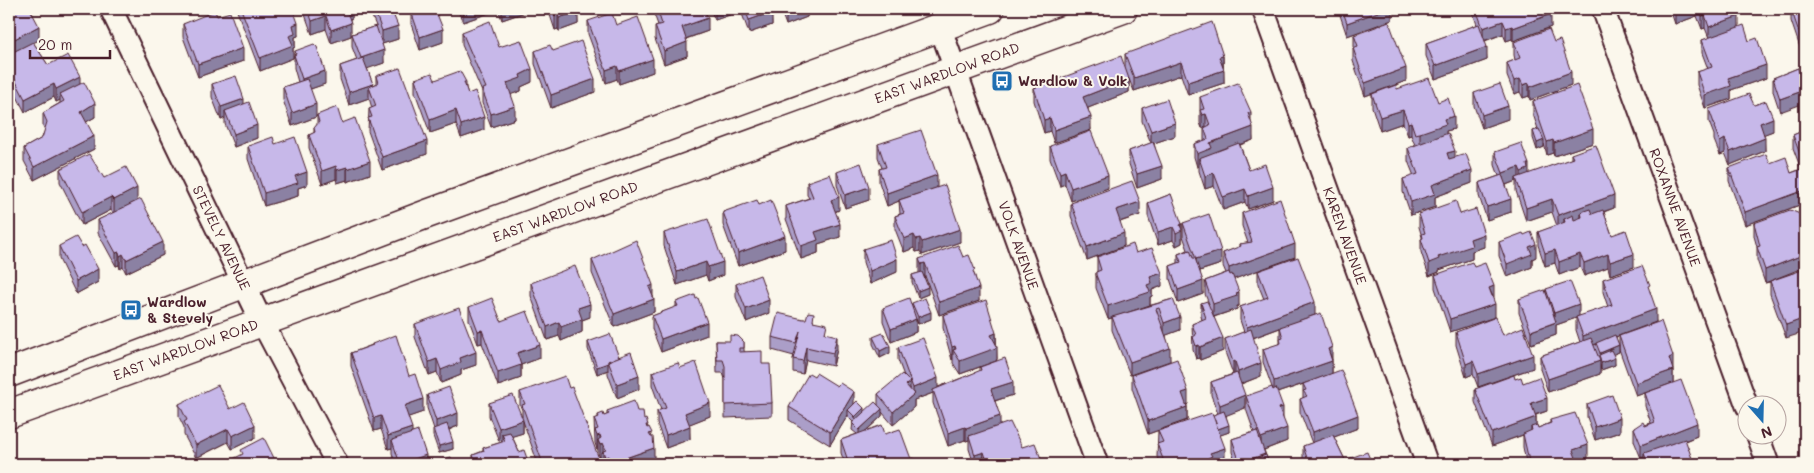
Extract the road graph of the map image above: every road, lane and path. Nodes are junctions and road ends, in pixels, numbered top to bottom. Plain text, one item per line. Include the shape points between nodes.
1 (111, 9) edge
2 (990, 9) edge
3 (1123, 9) edge
4 (1263, 9) edge
5 (1603, 9) edge
6 (940, 27) junction
7 (956, 70) junction
8 (244, 284) junction
9 (262, 322) junction
10 (9, 373) edge
11 (1743, 396) edge
12 (9, 414) edge
13 (1762, 446) edge
14 (337, 464) edge
15 (1097, 464) edge
16 (1427, 464) edge
17 (1768, 464) edge

1 - 8 street, STEVELY AVENUE
2 - 6 main road
3 - 7 main road, EAST WARDLOW ROAD
4 - 16 street, KAREN AVENUE
5 - 11 street, ROXANNE AVENUE
6 - 7 street, VOLK AVENUE
6 - 8 main road
7 - 9 main road, EAST WARDLOW ROAD
7 - 15 street, VOLK AVENUE
8 - 9 street, STEVELY AVENUE
8 - 10 main road
9 - 12 main road, EAST WARDLOW ROAD
9 - 14 street, STEVELY AVENUE
13 - 17 street

